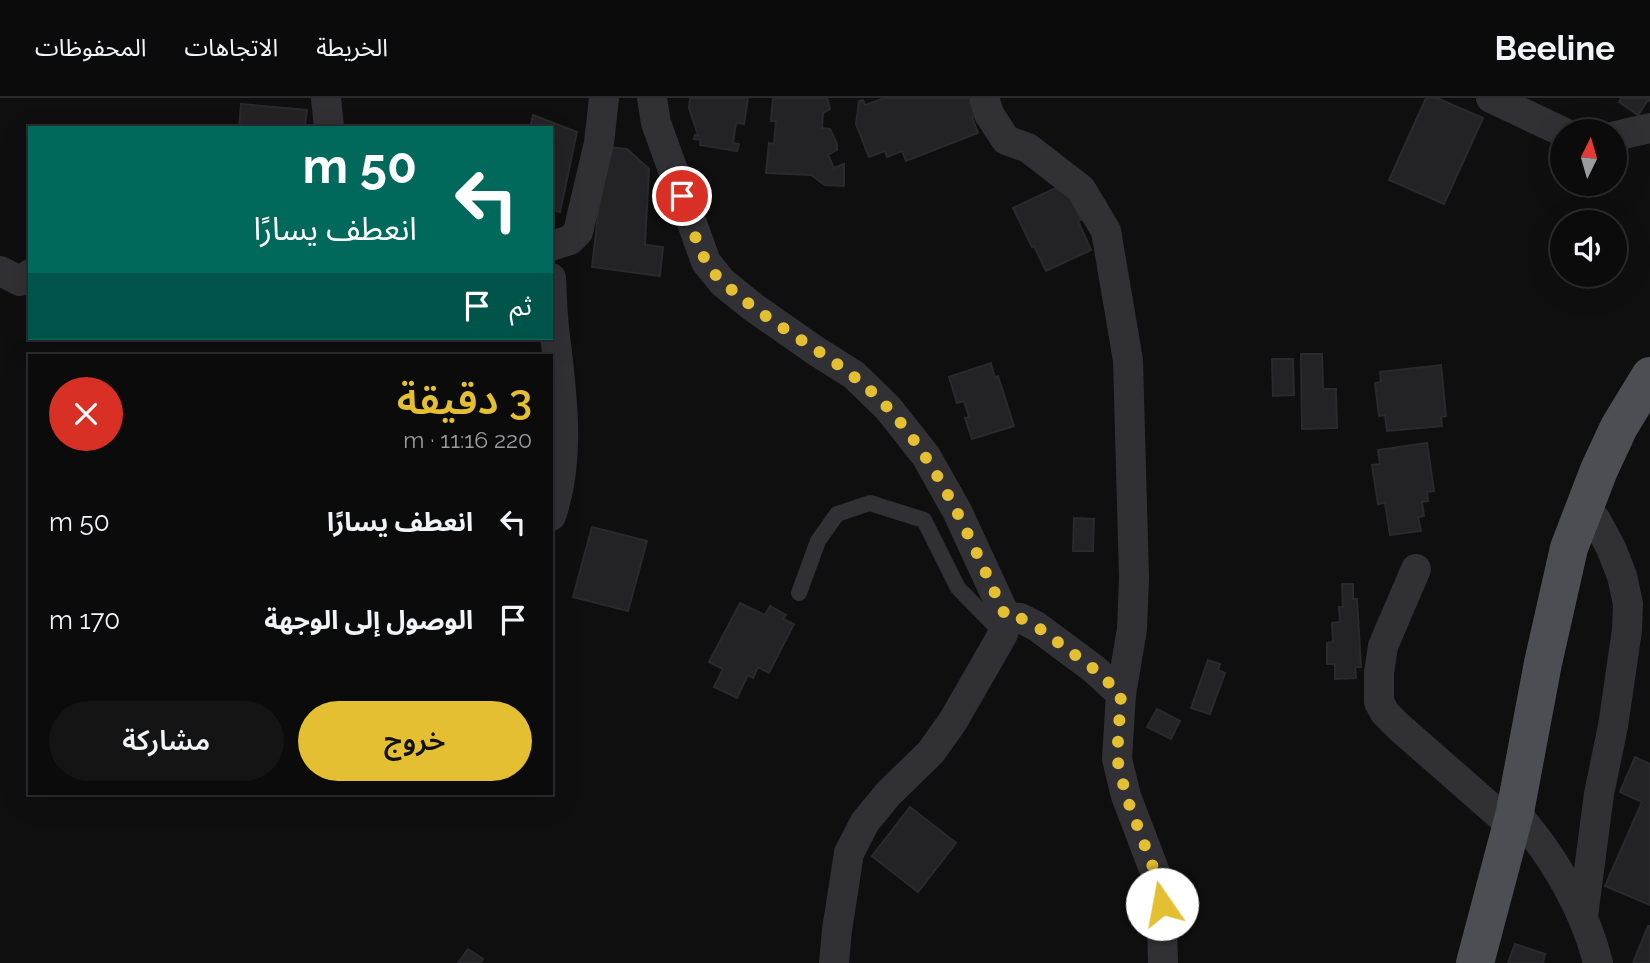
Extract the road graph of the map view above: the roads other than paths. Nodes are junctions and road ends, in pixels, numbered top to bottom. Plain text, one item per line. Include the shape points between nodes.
1 (326, 98) edge
2 (604, 98) edge
3 (652, 98) edge
4 (984, 98) edge
5 (1491, 98) edge
6 (329, 126) edge
7 (1550, 126) edge
8 (1650, 128) edge
9 (1628, 133) edge
10 (553, 245) edge
11 (0, 271) edge
12 (28, 275) edge
13 (553, 304) edge
14 (1650, 376) edge
15 (1585, 509) junction
16 (553, 510) edge
17 (1416, 569) dead end
18 (799, 593) dead end
19 (1004, 625) junction
20 (1121, 694) junction
21 (1514, 819) junction
22 (1583, 916) junction
23 (834, 963) edge
24 (1163, 963) edge
25 (1475, 963) edge
26 (1598, 963) edge

1 - 6 street
2 - 10 street via 600,143 578,232
3 - 19 street via 656,123 706,262 753,307 855,376 888,408 926,456 951,500
4 - 20 street via 1006,140 1028,148 1081,189 1106,231 1128,360 1134,578 1132,629
5 - 7 street
8 - 9 street
11 - 12 street via 20,281
13 - 16 street via 562,460
14 - 15 main road via 1619,427
15 - 21 main road via 1569,548
15 - 22 street via 1611,548 1628,604
17 - 21 street via 1383,646 1379,702 1399,727
18 - 19 lane via 818,541 837,514 870,503 924,520 958,588
19 - 20 street via 1020,618 1036,626
19 - 23 street via 953,722 864,822 849,853
20 - 24 street via 1117,758 1126,796 1161,888
21 - 22 street via 1535,834
21 - 25 main road
22 - 26 street

